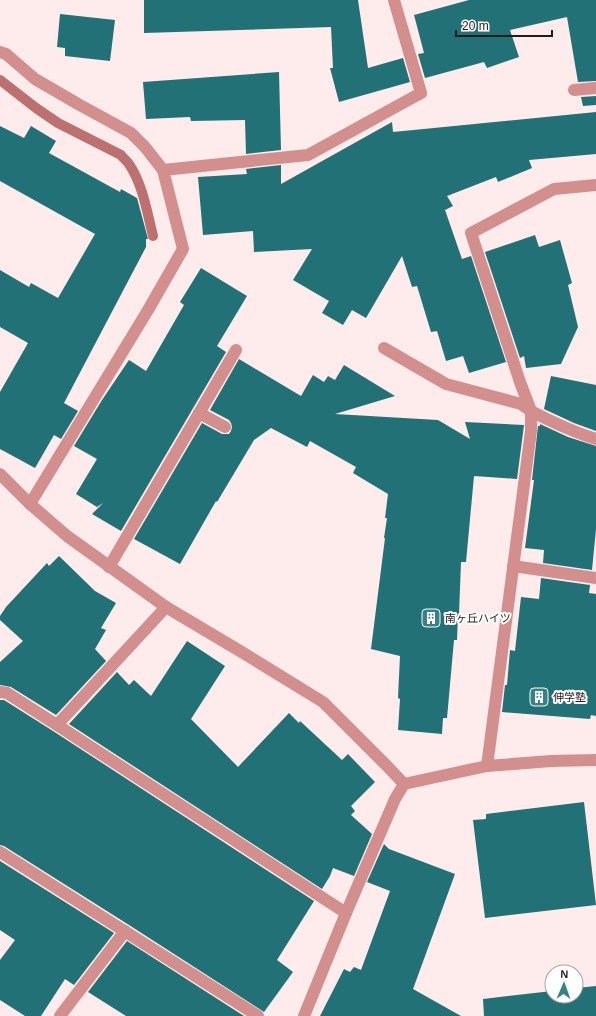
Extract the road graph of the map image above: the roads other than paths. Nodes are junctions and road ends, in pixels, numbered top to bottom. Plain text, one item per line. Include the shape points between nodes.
1 (394, 0) edge
2 (0, 52) edge
3 (596, 88) edge
4 (574, 90) dead end
5 (163, 170) junction
6 (596, 185) edge
7 (384, 348) dead end
8 (236, 350) dead end
9 (531, 411) junction
10 (199, 413) junction
11 (225, 428) dead end
12 (596, 439) edge
13 (0, 474) edge
14 (30, 504) junction
15 (513, 566) junction
16 (109, 567) junction
17 (596, 578) edge
18 (166, 607) junction
19 (0, 692) edge
20 (56, 725) junction
21 (596, 760) edge
22 (487, 766) junction
23 (404, 784) junction
24 (0, 852) edge
25 (346, 913) junction
26 (125, 931) junction
27 (60, 1016) edge
28 (258, 1016) edge
29 (304, 1016) edge

1 - 5 street via 420,93 308,155
2 - 5 street via 6,54 35,79 132,133
3 - 4 street
5 - 14 street via 183,249
6 - 9 street via 554,189 471,233
7 - 9 street via 446,384 521,404
8 - 10 street
9 - 12 street via 551,422
9 - 15 street via 531,431
10 - 11 street
10 - 16 street
13 - 14 street
14 - 16 street
15 - 17 street
15 - 22 street
16 - 18 street
18 - 20 street
18 - 23 street via 323,702
19 - 20 street via 7,693
20 - 25 street
21 - 22 street
22 - 23 street
23 - 25 street via 395,799
24 - 26 street
25 - 29 street
26 - 27 street
26 - 28 street

